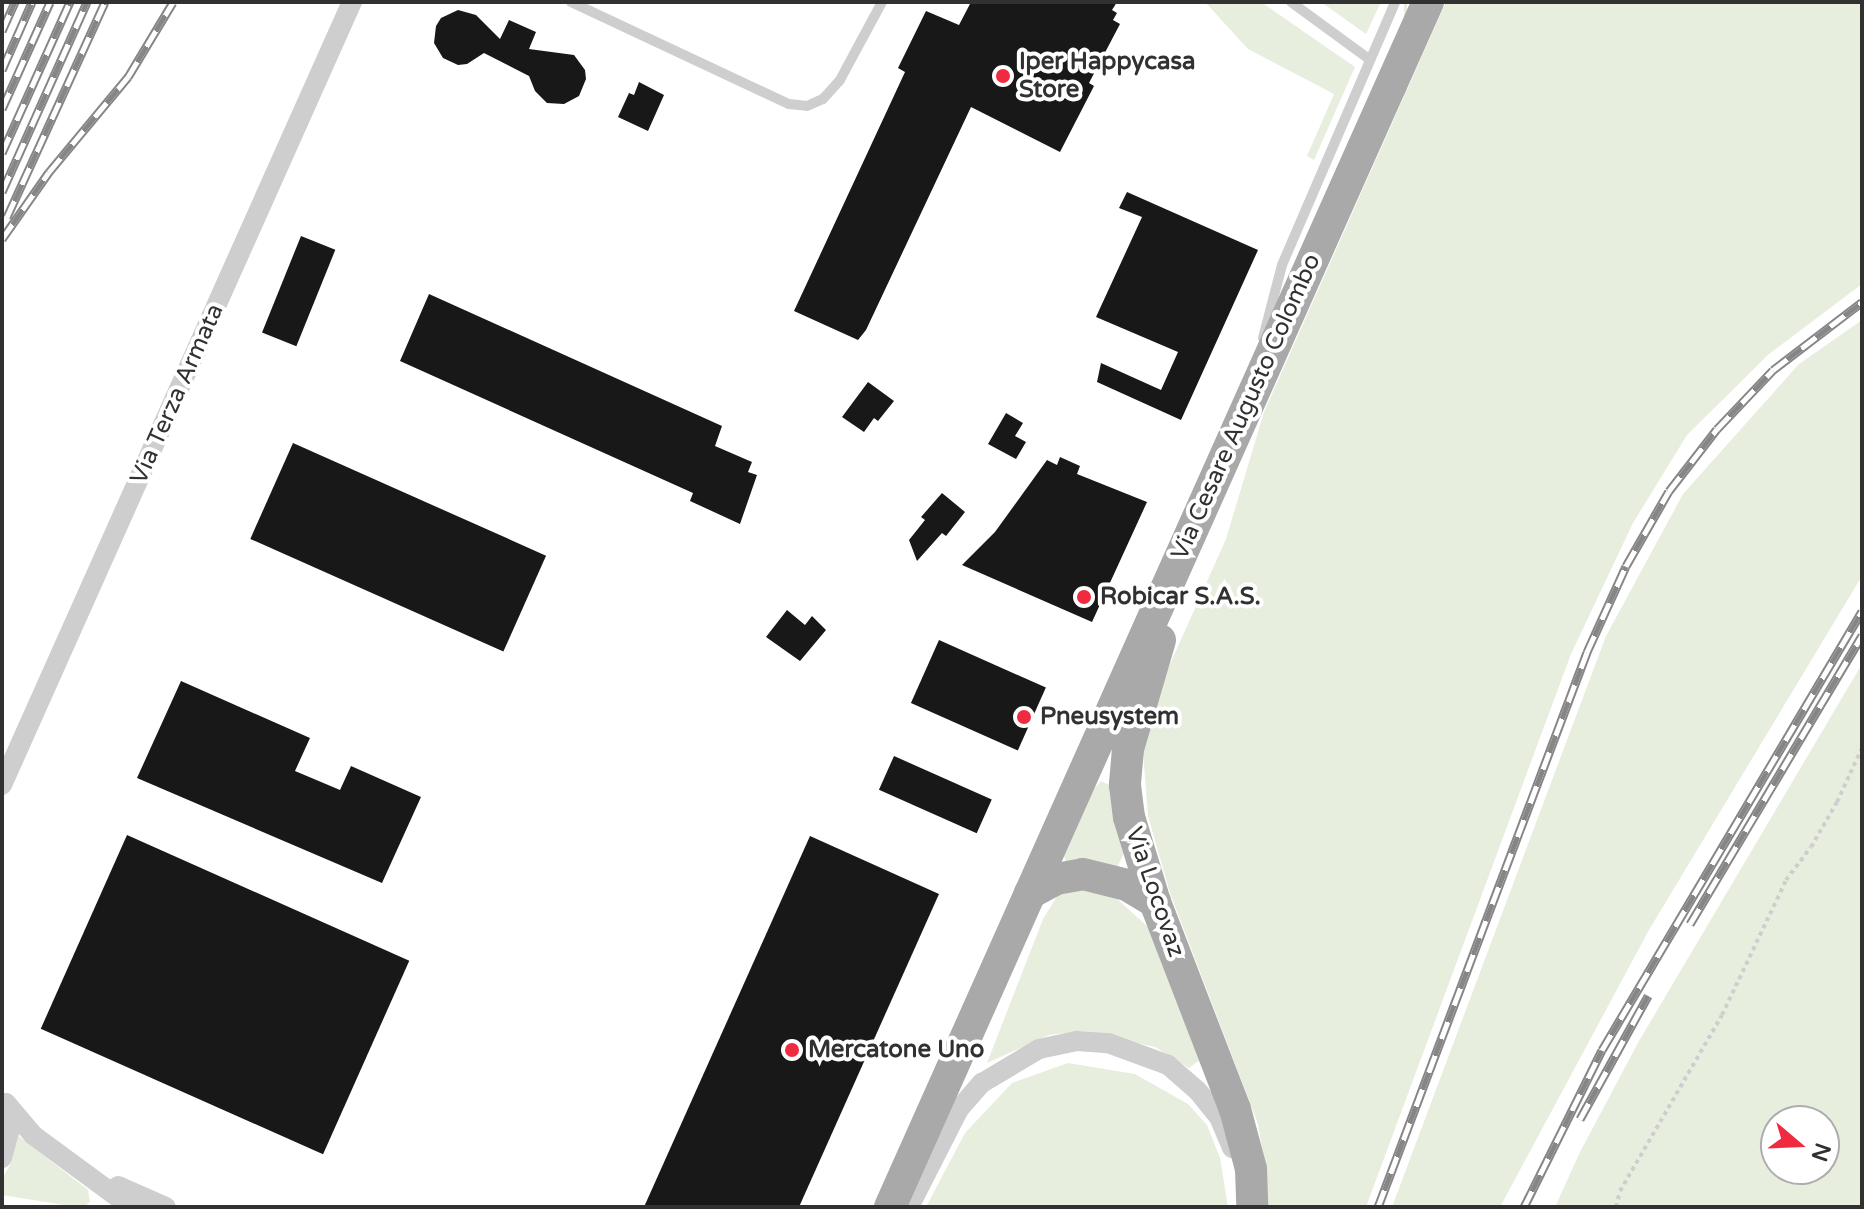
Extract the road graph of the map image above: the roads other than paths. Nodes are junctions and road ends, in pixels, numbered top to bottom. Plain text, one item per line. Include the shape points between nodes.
1 (352, 2) edge
2 (571, 2) edge
3 (882, 2) edge
4 (1291, 2) edge
5 (1395, 2) edge
6 (1428, 2) edge
7 (1369, 59) junction
8 (1257, 384) junction
9 (1193, 525) junction
10 (2, 785) edge
11 (1030, 893) junction
12 (1155, 902) junction
13 (4, 1098) edge
14 (2, 1158) edge
15 (65, 1160) junction
16 (131, 1207) edge
17 (166, 1207) edge
18 (890, 1207) edge
19 (909, 1207) edge
20 (1237, 1207) edge
21 (1252, 1207) edge

1 - 10 street, Via Terza Armata
2 - 3 lane via 789,104 807,106 823,99 840,80
4 - 7 lane
5 - 7 lane
6 - 8 main road, Via Cesare Augusto Colombo
7 - 8 lane via 1282,265
8 - 9 main road, Via Cesare Augusto Colombo
9 - 11 main road, Via Cesare Augusto Colombo
9 - 12 main road, Via Locovaz via 1128,749 1129,817
11 - 12 main road via 1056,879 1083,874 1127,885
11 - 18 main road, Via Cesare Augusto Colombo
12 - 21 main road, Via Locovaz via 1235,1109 1251,1169
13 - 14 street via 9,1132
13 - 15 street via 33,1135
15 - 16 street
15 - 17 street
19 - 20 street via 959,1109 982,1083 1039,1049 1077,1041 1135,1051 1168,1065 1197,1090 1219,1117 1235,1158

